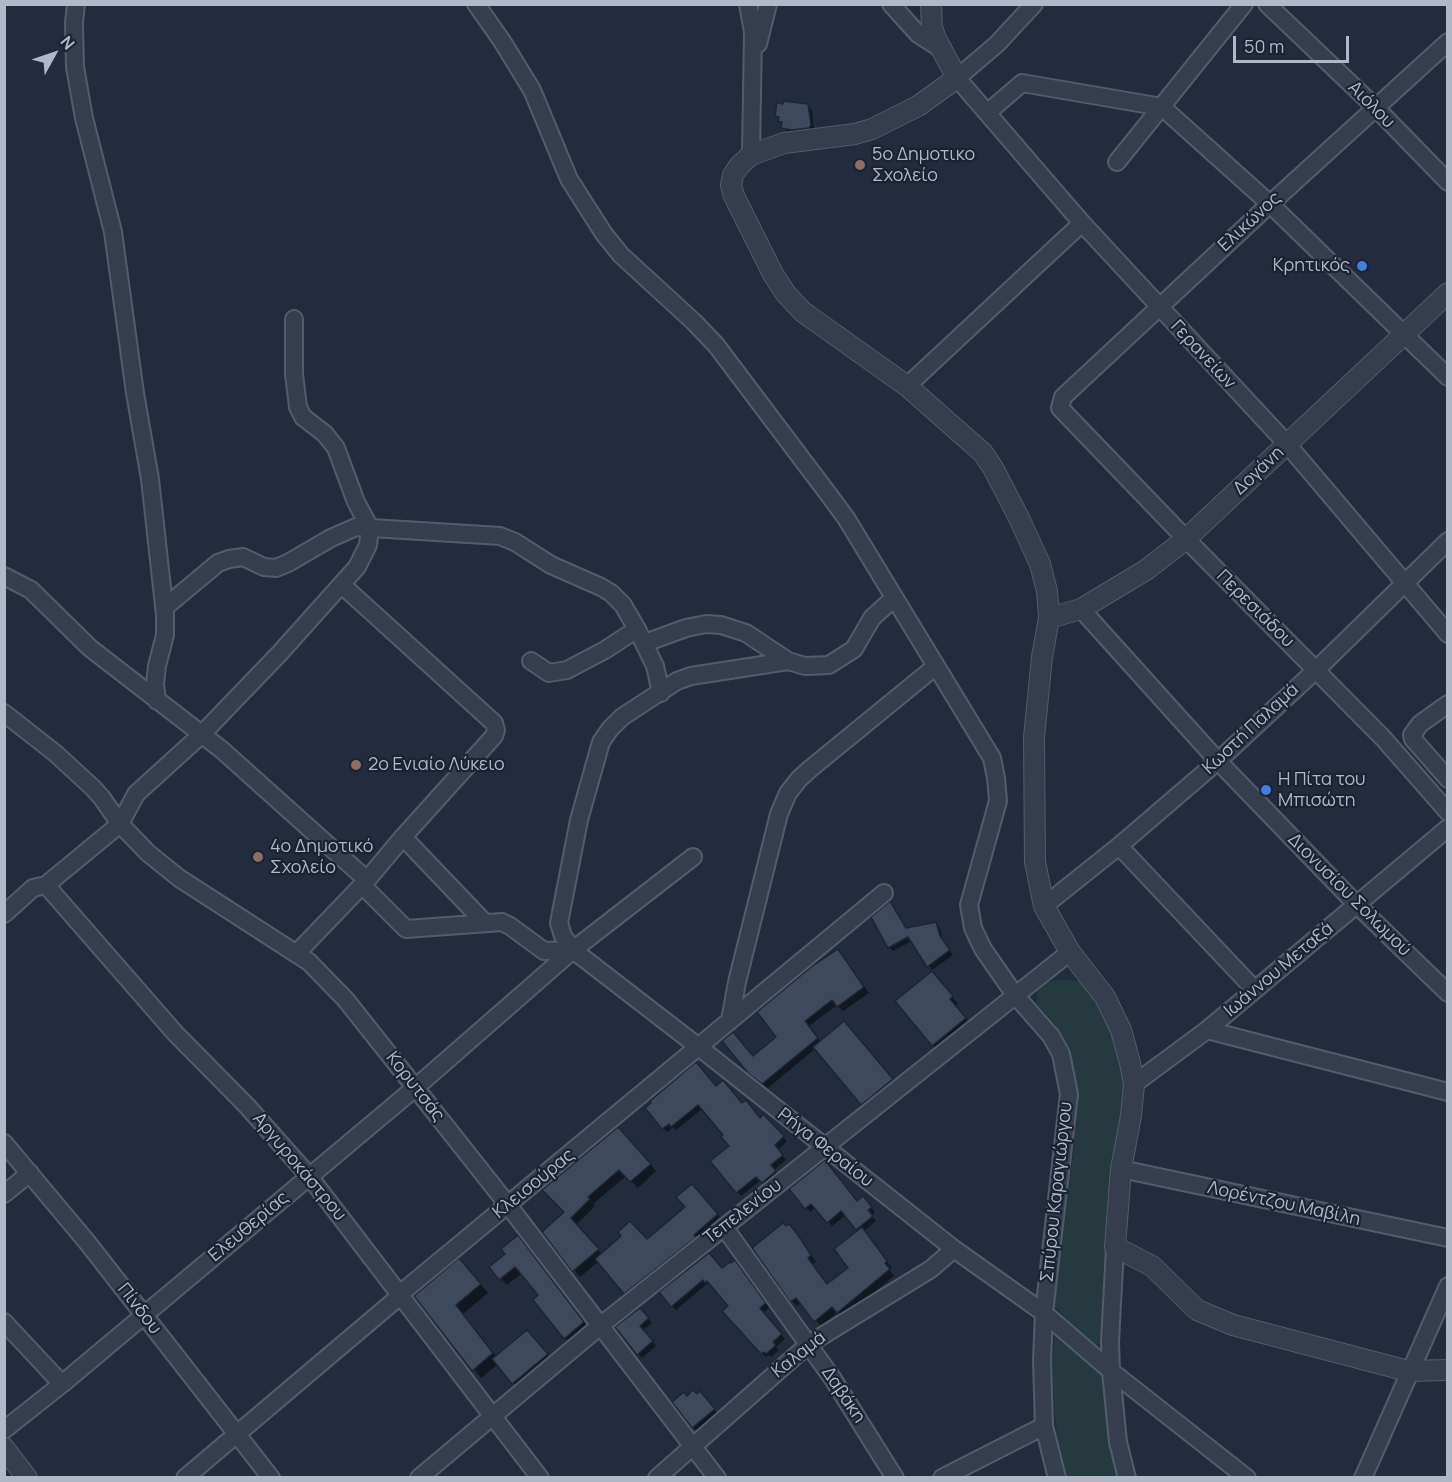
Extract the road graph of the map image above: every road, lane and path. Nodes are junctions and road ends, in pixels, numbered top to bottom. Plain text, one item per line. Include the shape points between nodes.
1 (76, 4) edge
2 (476, 4) edge
3 (748, 4) edge
4 (768, 4) edge
5 (891, 4) edge
6 (932, 4) edge
7 (1034, 4) edge
8 (1244, 4) edge
9 (1267, 4) edge
10 (1448, 42) edge
11 (943, 50) junction
12 (752, 70) junction
13 (957, 78) junction
14 (1162, 106) junction
15 (1375, 107) junction
16 (987, 113) junction
17 (751, 154) junction
18 (1117, 162) dead end
19 (1448, 182) edge
20 (1269, 204) junction
21 (1082, 223) junction
22 (1448, 293) edge
23 (1158, 307) junction
24 (294, 319) dead end
25 (1405, 334) junction
26 (1448, 377) edge
27 (907, 387) junction
28 (1060, 408) joint
29 (1287, 444) junction
30 (370, 528) junction
31 (1186, 539) junction
32 (1448, 541) edge
33 (4, 576) edge
34 (1404, 581) junction
35 (342, 585) junction
36 (894, 598) junction
37 (164, 608) junction
38 (1082, 609) junction
39 (1049, 618) junction
40 (1448, 634) edge
41 (641, 636) junction
42 (531, 661) dead end
43 (788, 661) junction
44 (936, 666) junction
45 (1316, 670) junction
46 (661, 693) junction
47 (157, 701) junction
48 (1448, 704) edge
49 (4, 714) edge
50 (202, 734) junction
51 (1218, 761) junction
52 (1448, 779) edge
53 (1448, 812) edge
54 (120, 824) junction
55 (1448, 828) edge
56 (403, 837) junction
57 (1119, 846) junction
58 (693, 857) dead end
59 (365, 883) junction
60 (40, 886) junction
61 (884, 893) dead end
62 (1357, 904) junction
63 (1044, 906) junction
64 (4, 914) edge
65 (485, 923) junction
66 (573, 950) junction
67 (1070, 952) junction
68 (296, 954) junction
69 (1255, 990) junction
70 (1448, 993) edge
71 (1015, 995) junction
72 (730, 1021) junction
73 (1207, 1030) junction
74 (700, 1048) junction
75 (1134, 1084) junction
76 (415, 1088) junction
77 (1448, 1092) edge
78 (4, 1143) edge
79 (824, 1148) junction
80 (1121, 1169) junction
81 (30, 1173) junction
82 (309, 1176) junction
83 (4, 1194) edge
84 (508, 1205) junction
85 (724, 1227) junction
86 (1448, 1238) edge
87 (1115, 1247) junction
88 (954, 1249) junction
89 (1448, 1286) edge
90 (400, 1296) junction
91 (1044, 1313) junction
92 (143, 1315) junction
93 (4, 1322) edge
94 (600, 1326) junction
95 (809, 1344) junction
96 (1448, 1370) edge
97 (1111, 1371) junction
98 (1408, 1371) junction
99 (62, 1384) junction
100 (493, 1415) junction
101 (1044, 1426) junction
102 (4, 1430) edge
103 (236, 1434) junction
104 (693, 1446) junction
105 (4, 1448) edge
106 (27, 1478) edge
107 (185, 1478) edge
108 (271, 1478) edge
109 (419, 1478) edge
110 (540, 1478) edge
111 (657, 1478) edge
112 (717, 1478) edge
113 (895, 1478) edge
114 (942, 1478) edge
115 (1057, 1478) edge
116 (1127, 1478) edge
117 (1248, 1478) edge
118 (1363, 1478) edge

1 - 37 street via 75,67 115,243 150,479
2 - 36 street, Σπύρου Καραγιώργου via 532,90 569,179 604,234 639,274 694,322 737,372 846,518
3 - 12 street via 753,32
4 - 12 street
5 - 11 street via 918,34
6 - 11 street via 932,28
7 - 13 street via 997,44
8 - 14 street
9 - 15 street, Αιόλου
10 - 15 street, Ελικώνος
11 - 13 street
12 - 17 street
13 - 16 street, Γερανείων
13 - 17 street via 910,111 872,129 784,143
14 - 16 street via 1022,83
14 - 18 street
14 - 20 street
15 - 19 street, Αιόλου
15 - 20 street, Ελικώνος
16 - 21 street, Γερανείων
17 - 27 street via 733,175 731,185 786,294 803,312
20 - 23 street, Ελικώνος
20 - 25 street
21 - 23 street, Γερανείων
21 - 27 street
22 - 25 street, Δογάνη
23 - 28 street, Ελικώνος via 1063,397
23 - 29 street, Γερανείων
24 - 30 street via 298,407 303,417 336,448
25 - 26 street
25 - 29 street, Δογάνη
27 - 39 street via 969,439 993,468 1040,564
28 - 31 street, Περεσιάδου
29 - 31 street, Δογάνη
29 - 34 street, Γερανείων
30 - 35 street via 363,557
30 - 37 street via 356,527 276,568 243,557 218,563
30 - 41 street via 508,539 551,565 611,593
31 - 38 street, Δογάνη via 1146,570
31 - 45 street, Περεσιάδου
32 - 34 street, Κωστή Παλαμά
33 - 47 street via 31,590 90,648
34 - 40 street, Γερανείων
34 - 45 street, Κωστή Παλαμά
35 - 50 street
35 - 56 street via 494,723 496,730
36 - 43 street via 872,618 854,649 829,665 805,666
36 - 44 street, Σπύρου Καραγιώργου
37 - 47 street via 165,635 155,684
38 - 39 street, Δογάνη
38 - 51 street, Διονυσίου Σολωμού
39 - 63 street via 1036,701 1033,760 1035,862
41 - 42 street via 567,670 549,673
41 - 43 street via 706,624 722,625 746,633
41 - 46 street via 655,666
43 - 46 street via 690,676
44 - 71 street, Σπύρου Καραγιώργου via 992,758 998,801 975,880 970,917 983,949
44 - 72 street via 810,769 788,793 779,814
45 - 51 street, Κωστή Παλαμά
45 - 53 street, Περεσιάδου
46 - 66 street via 622,717 601,742 579,820 559,923
47 - 50 street
48 - 52 street via 1420,724 1412,735
49 - 54 street, Κορυτσάς via 92,787
50 - 54 street via 136,795
50 - 59 street
51 - 57 street, Κωστή Παλαμά
51 - 62 street, Διονυσίου Σολωμού
54 - 60 street
54 - 68 street, Κορυτσάς via 179,878
55 - 62 street, Ιωάννου Μεταξά
56 - 59 street
56 - 65 street
57 - 63 street, Κωστή Παλαμά
57 - 69 street
58 - 66 street, Ελευθερίας
59 - 65 street via 406,929
59 - 68 street
60 - 64 street
60 - 82 street, Αργυροκάστρου
61 - 72 street, Κλεισούρας
62 - 69 street, Ιωάννου Μεταξά
62 - 70 street, Διονυσίου Σολωμού
63 - 67 street
65 - 66 street via 502,922 544,951
66 - 74 street, Ρήγα Φεραίου
66 - 76 street, Ελευθερίας
67 - 71 street, Τεπελενίου
67 - 75 street via 1105,997 1116,1019
68 - 76 street, Κορυτσάς via 316,968 346,1000
69 - 73 street, Ιωάννου Μεταξά
71 - 79 street, Τεπελενίου
71 - 91 street, Σπύρου Καραγιώργου via 1051,1036 1061,1054 1069,1094
72 - 74 street, Κλεισούρας
73 - 75 street, Ιωάννου Μεταξά
73 - 77 street
74 - 79 street, Ρήγα Φεραίου
74 - 84 street, Κλεισούρας
75 - 80 street
76 - 82 street, Ελευθερίας
76 - 84 street, Κορυτσάς
78 - 81 street, Πίνδου
79 - 85 street, Τεπελενίου
79 - 88 street, Ρήγα Φεραίου
80 - 86 street, Λορέντζου Μαβίλη
80 - 87 street
81 - 83 street
81 - 92 street, Πίνδου
82 - 90 street, Αργυροκάστρου
82 - 92 street, Ελευθερίας
84 - 90 street, Κλεισούρας
84 - 94 street, Κορυτσάς
85 - 94 street, Τεπελενίου
85 - 95 street, Δαβάκη
87 - 97 street
87 - 98 street via 1152,1266 1208,1316
88 - 91 street, Ρήγα Φεραίου
88 - 95 street, Καλαμά via 931,1269
89 - 98 street
90 - 100 street, Αργυροκάστρου
90 - 103 street, Κλεισούρας
91 - 97 street, Ρήγα Φεραίου
91 - 101 street, Σπύρου Καραγιώργου
92 - 99 street, Ελευθερίας
92 - 103 street, Πίνδου
93 - 99 street
94 - 100 street, Τεπελενίου
94 - 104 street, Κορυτσάς
95 - 104 street, Καλαμά
95 - 113 street, Δαβάκη
96 - 98 street
97 - 116 street via 1118,1442
97 - 117 street, Ρήγα Φεραίου
98 - 118 street
99 - 102 street, Ελευθερίας
100 - 109 street, Τεπελενίου
100 - 110 street, Αργυροκάστρου
101 - 114 street
101 - 115 street, Σπύρου Καραγιώργου
103 - 107 street, Κλεισούρας
103 - 108 street, Πίνδου
104 - 111 street, Καλαμά
104 - 112 street, Κορυτσάς
105 - 106 street

